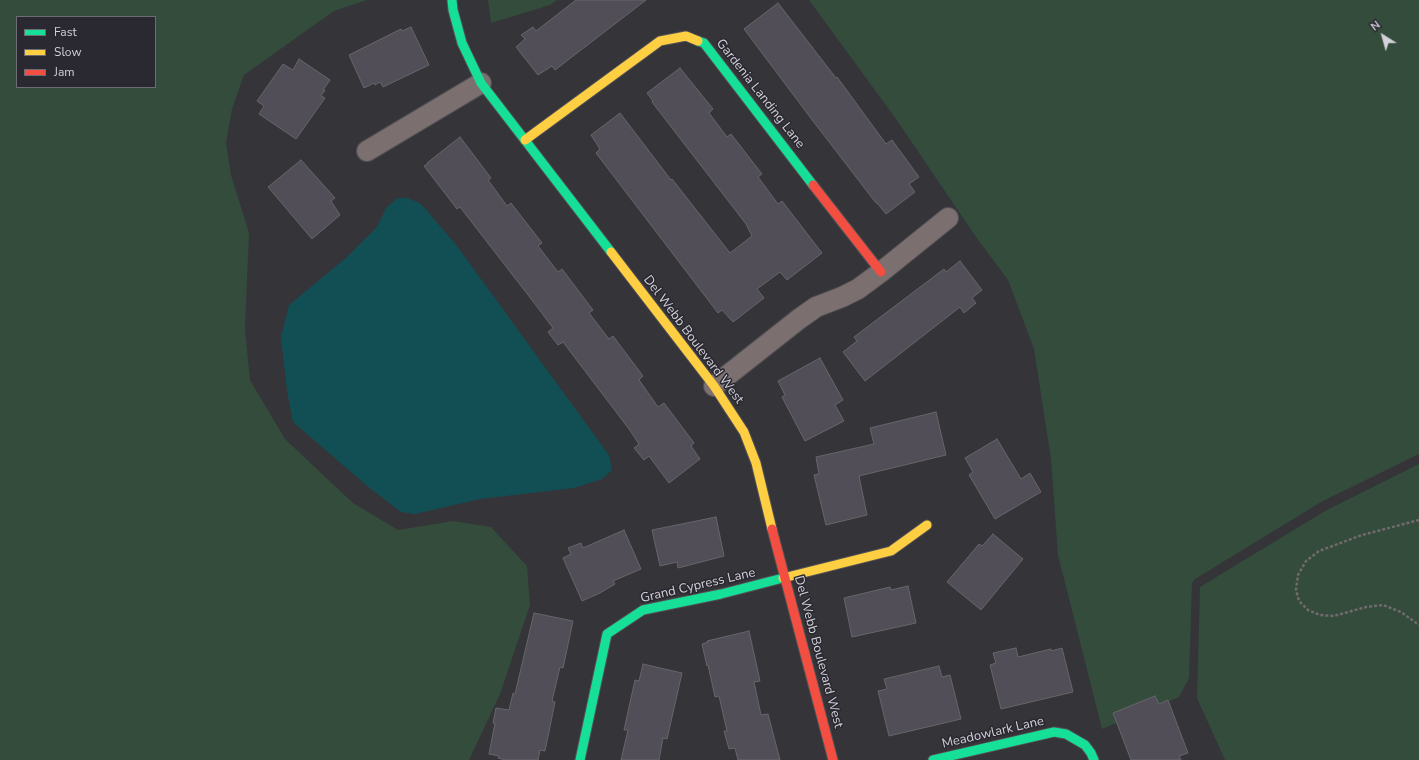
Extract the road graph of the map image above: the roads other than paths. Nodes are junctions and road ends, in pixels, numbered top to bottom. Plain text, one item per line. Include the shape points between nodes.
1 (452, 0) edge
2 (481, 82) junction
3 (525, 140) junction
4 (367, 151) dead end
5 (948, 218) dead end
6 (881, 272) junction
7 (714, 386) junction
8 (927, 525) dead end
9 (785, 579) junction
10 (580, 760) edge
11 (834, 760) edge
12 (934, 760) edge
13 (1094, 760) edge

1 - 2 street, Del Webb Boulevard West via 462,43
2 - 3 street, Del Webb Boulevard West
2 - 4 street
3 - 6 street, Gardenia Landing Lane via 660,41 686,36 704,43
3 - 7 street, Del Webb Boulevard West
5 - 6 street
6 - 7 street via 858,289 816,308 799,319
7 - 9 street, Del Webb Boulevard West via 744,432 756,463
8 - 9 street, Grand Cypress Lane via 891,551
9 - 10 street, Grand Cypress Lane via 643,610 607,634
9 - 11 street, Del Webb Boulevard West
12 - 13 street, Meadowlark Lane via 1054,732 1066,734 1085,745

